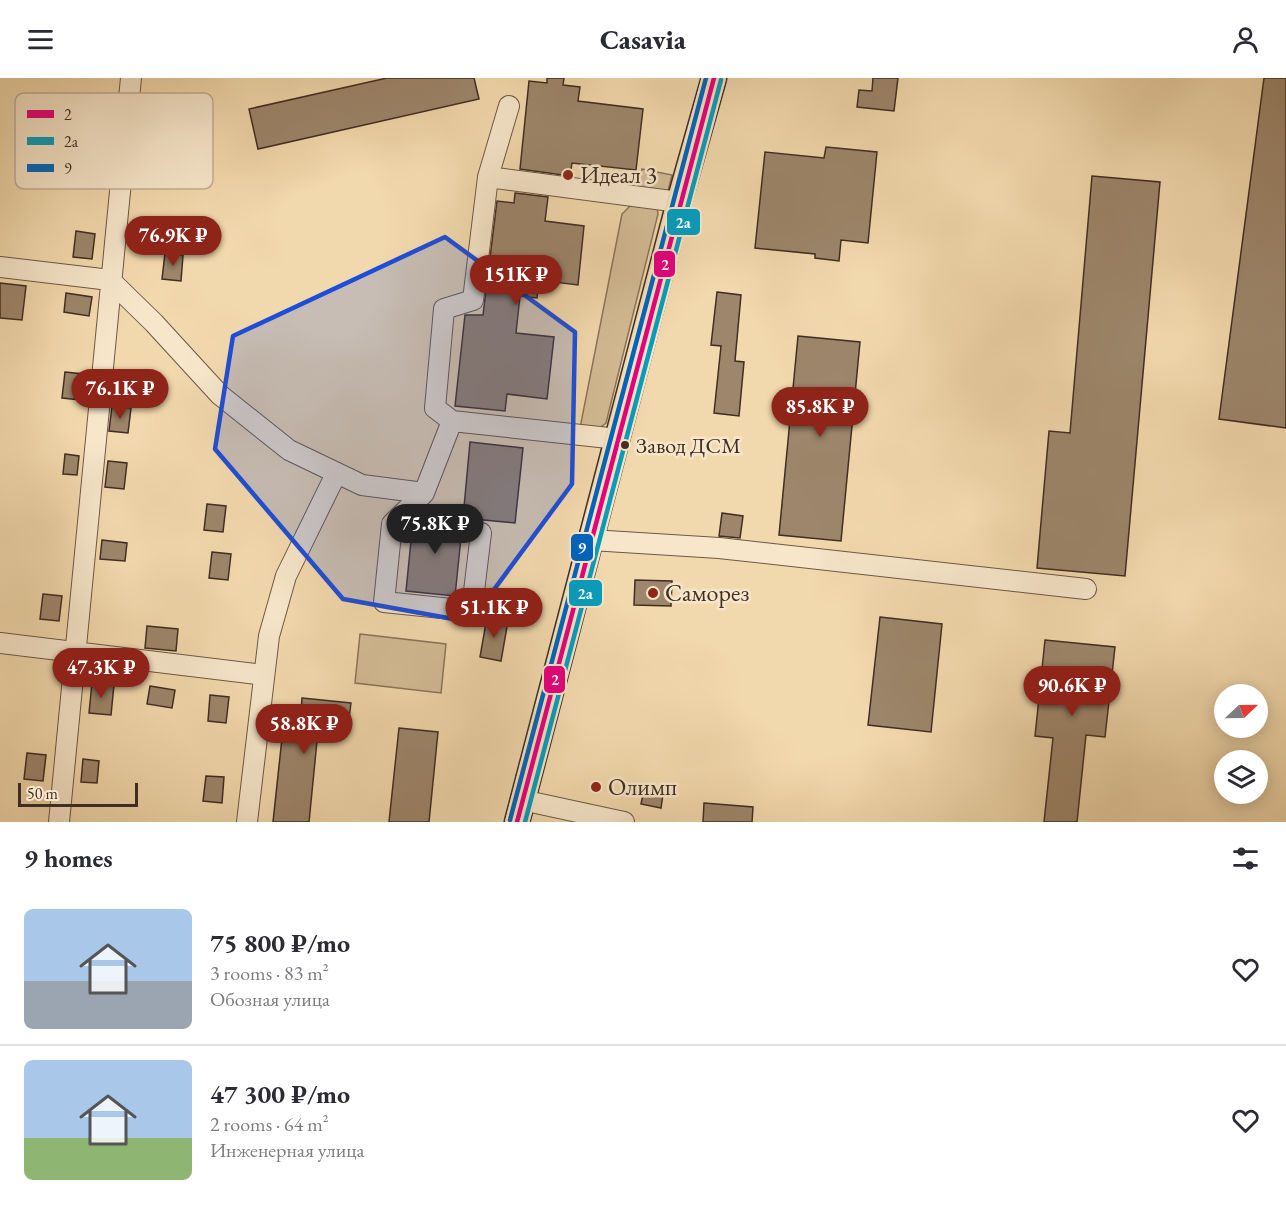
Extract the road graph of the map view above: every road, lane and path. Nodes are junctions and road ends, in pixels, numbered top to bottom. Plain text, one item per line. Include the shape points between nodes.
1 (131, 78) edge
2 (714, 78) edge
3 (129, 93) edge
4 (510, 106) dead end
5 (488, 177) junction
6 (119, 189) edge
7 (679, 202) junction
8 (0, 267) edge
9 (110, 280) junction
10 (452, 421) junction
11 (618, 439) junction
12 (336, 474) junction
13 (424, 493) junction
14 (481, 533) dead end
15 (591, 540) junction
16 (1086, 589) dead end
17 (0, 643) edge
18 (75, 652) junction
19 (264, 675) junction
20 (520, 811) edge
21 (59, 822) edge
22 (247, 822) edge
23 (624, 822) edge

1 - 3 street
2 - 7 main road
4 - 5 street
5 - 7 street
5 - 10 street via 473,300 444,309 435,408
6 - 9 street
7 - 11 main road
8 - 9 street
9 - 12 street via 220,394 289,450
9 - 18 street
10 - 11 street
10 - 13 street
11 - 15 main road
12 - 13 street via 362,485
12 - 19 street via 286,576 269,636
13 - 14 street via 392,524 384,602 472,608
15 - 16 street via 719,548
15 - 20 main road
17 - 18 street
18 - 19 street
18 - 21 street
19 - 22 street
20 - 23 street

